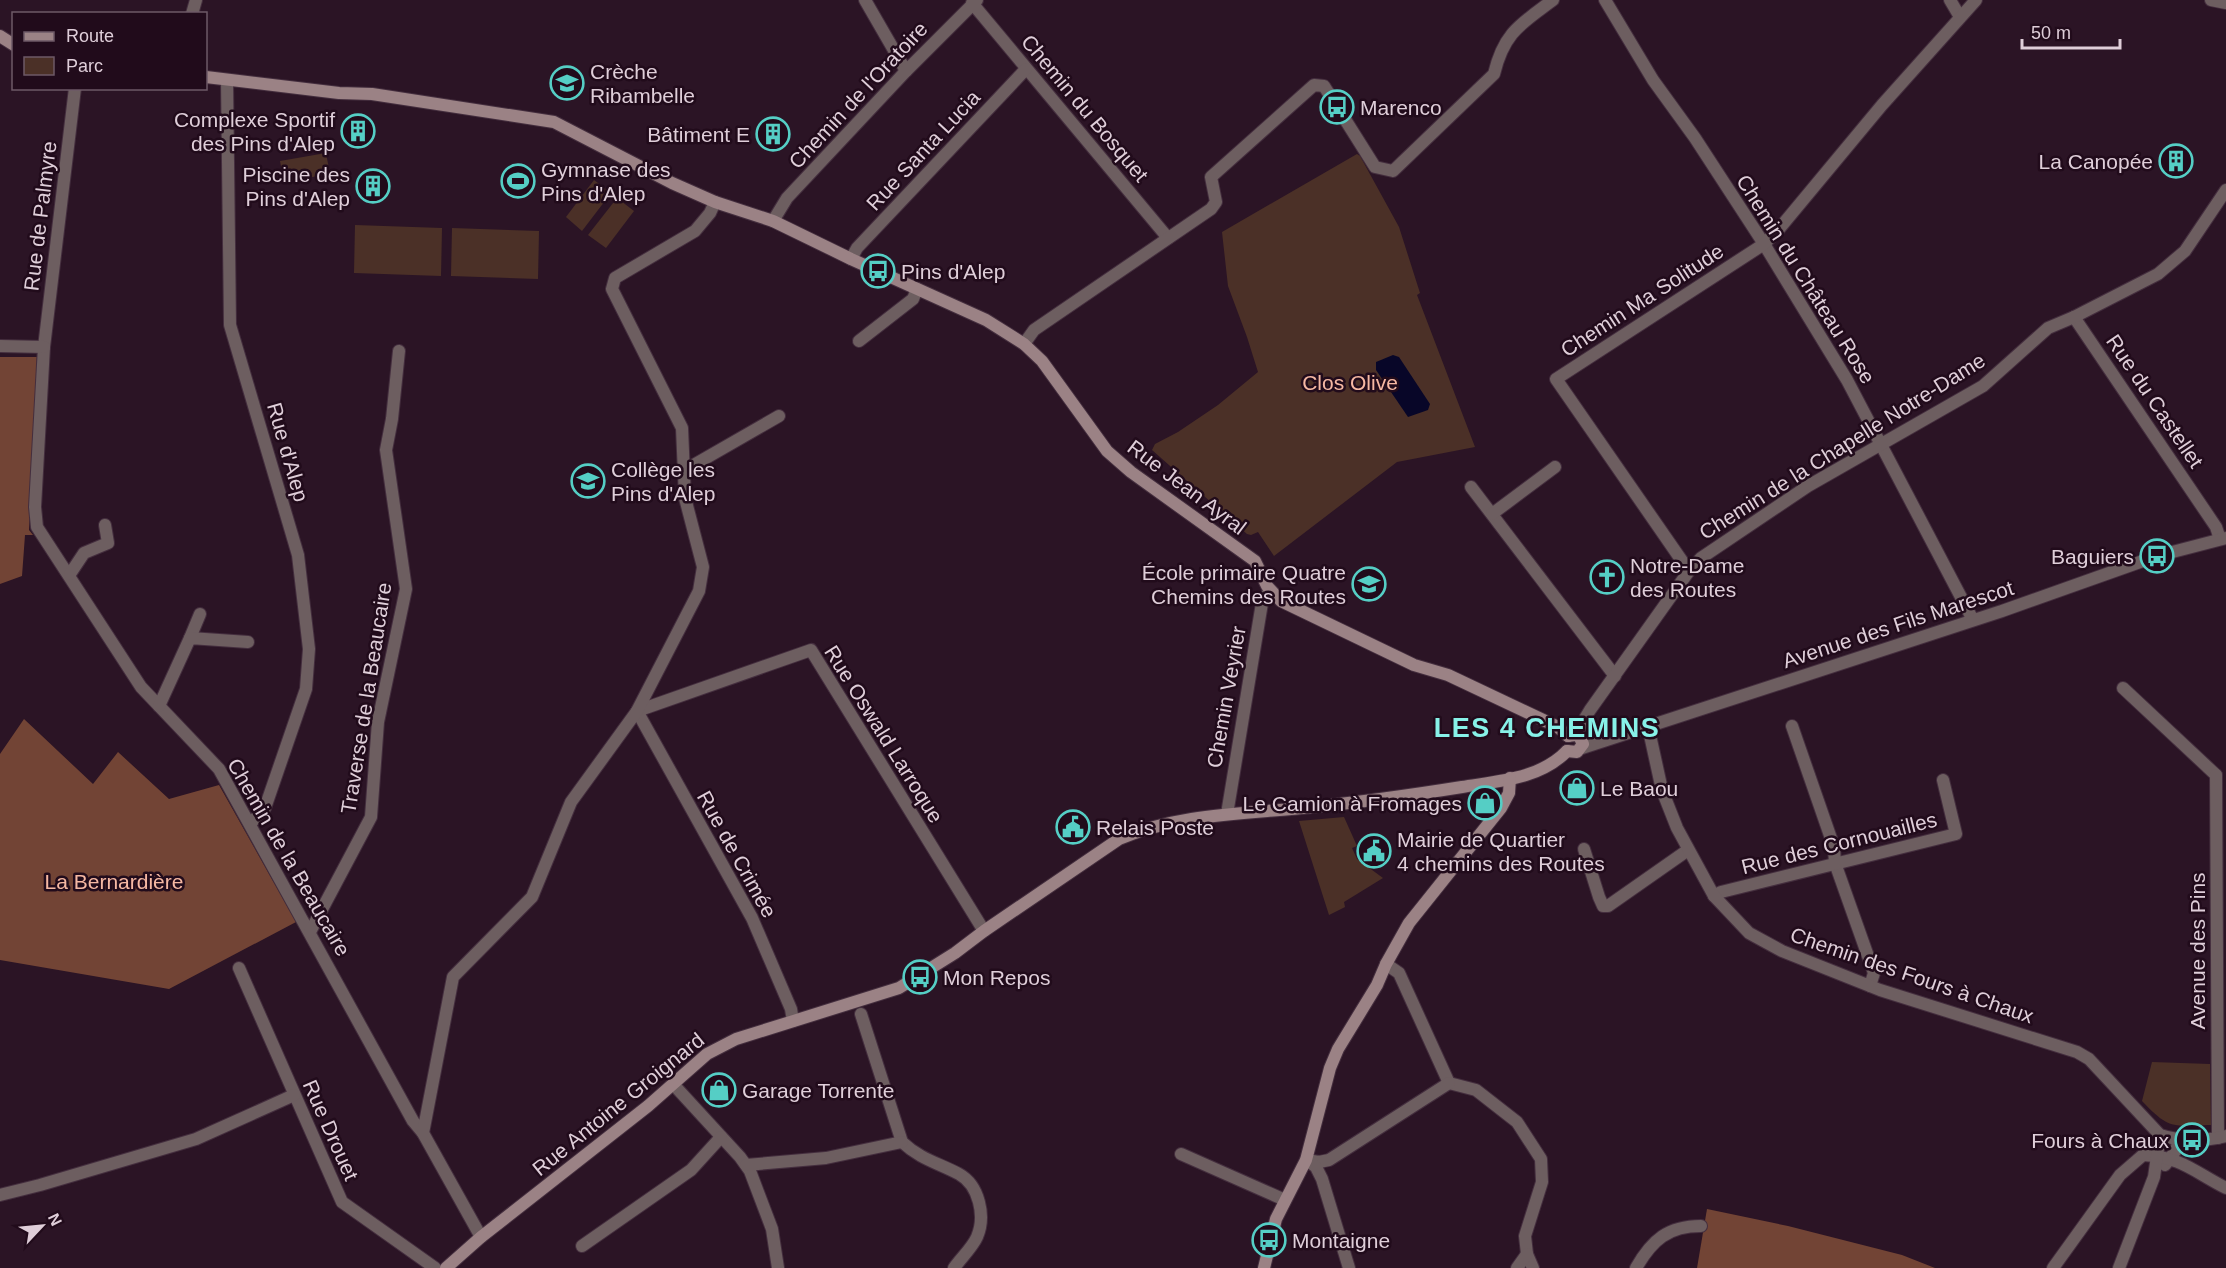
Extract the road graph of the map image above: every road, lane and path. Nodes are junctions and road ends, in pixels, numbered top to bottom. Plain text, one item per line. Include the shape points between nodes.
1 (865, 0) edge
2 (1553, 0) edge
3 (1605, 0) edge
4 (1950, 0) edge
5 (1976, 0) edge
6 (2211, 0) edge
7 (974, 2) edge
8 (2226, 3) edge
9 (1960, 16) junction
10 (1026, 69) junction
11 (906, 71) junction
12 (207, 77) edge
13 (227, 80) junction
14 (75, 90) edge
15 (2226, 190) edge
16 (715, 202) junction
17 (773, 221) junction
18 (1168, 238) junction
19 (1764, 244) junction
20 (851, 259) junction
21 (917, 290) junction
22 (2074, 317) junction
23 (859, 341) dead end
24 (1024, 344) junction
25 (0, 346) edge
26 (44, 347) junction
27 (399, 351) dead end
28 (779, 416) dead end
29 (1880, 445) junction
30 (1555, 467) dead end
31 (685, 470) junction
32 (1471, 487) dead end
33 (1492, 514) junction
34 (105, 525) dead end
35 (2223, 538) edge
36 (1689, 571) junction
37 (69, 574) junction
38 (1270, 590) junction
39 (200, 614) dead end
40 (1973, 620) junction
41 (190, 639) junction
42 (248, 642) dead end
43 (1615, 676) junction
44 (2123, 688) dead end
45 (159, 706) junction
46 (637, 711) junction
47 (1648, 726) junction
48 (1792, 726) dead end
49 (1571, 735) junction
50 (1582, 748) junction
51 (1567, 750) junction
52 (2221, 772) edge
53 (1510, 778) junction
54 (1943, 780) dead end
55 (1227, 814) junction
56 (250, 823) junction
57 (1584, 849) dead end
58 (1688, 850) junction
59 (1834, 863) junction
60 (1714, 896) junction
61 (984, 931) junction
62 (310, 932) junction
63 (1386, 964) junction
64 (239, 968) dead end
65 (1870, 986) junction
66 (861, 1014) dead end
67 (793, 1020) junction
68 (1449, 1083) junction
69 (673, 1084) junction
70 (294, 1095) junction
71 (423, 1133) junction
72 (2160, 1135) junction
73 (721, 1137) junction
74 (2222, 1137) edge
75 (2179, 1139) junction
76 (902, 1142) junction
77 (1181, 1154) dead end
78 (2156, 1155) junction
79 (2170, 1159) junction
80 (1306, 1160) junction
81 (746, 1165) junction
82 (2154, 1177) junction
83 (2226, 1188) edge
84 (0, 1195) edge
85 (1285, 1200) junction
86 (1701, 1226) dead end
87 (480, 1237) junction
88 (582, 1246) dead end
89 (1527, 1254) junction
90 (435, 1268) edge
91 (447, 1268) edge
92 (778, 1268) edge
93 (954, 1268) edge
94 (1264, 1268) edge
95 (1349, 1268) edge
96 (1517, 1268) edge
97 (1533, 1268) edge
98 (1636, 1268) edge
99 (2053, 1268) edge
100 (2119, 1268) edge

1 - 11 street
2 - 18 street via 1513,30 1494,74 1394,171 1375,167 1324,86 1314,85 1211,177 1216,202 1211,209
3 - 19 street, Chemin du Château Rose via 1653,80
4 - 9 street
5 - 9 street
6 - 8 street
7 - 10 street, Chemin du Bosquet
7 - 11 street, Chemin de l'Oratoire
9 - 19 street
10 - 18 street, Chemin du Bosquet
10 - 20 street, Rue Santa Lucia via 856,248
11 - 17 street, Chemin de l'Oratoire via 787,198
12 - 13 main road, Rue Jean Ayral
13 - 16 main road, Rue Jean Ayral via 339,93 373,103 466,110 554,123
13 - 56 street, Rue d'Alep via 230,325 298,555 309,649 306,689 265,808
14 - 26 street, Rue de Palmyre
15 - 22 street, Chemin de la Chapelle Notre-Dame via 2176,259 2157,274
16 - 17 main road, Rue Jean Ayral
16 - 31 street via 695,231 615,278 612,289 682,428
17 - 20 main road, Rue Jean Ayral
18 - 24 street via 1035,330
19 - 29 street, Chemin du Château Rose via 1847,380
19 - 36 street, Chemin Ma Solitude via 1556,379
20 - 21 main road, Rue Jean Ayral
21 - 23 street via 913,300
21 - 24 main road, Rue Jean Ayral via 986,320
22 - 29 street, Chemin de la Chapelle Notre-Dame via 2048,328 1983,386
22 - 35 street, Rue du Castellet
24 - 38 main road, Rue Jean Ayral via 1042,361 1107,451 1255,561
25 - 26 street
26 - 37 street, Chemin de la Beaucaire via 37,527
27 - 62 street, Traverse de la Beaucaire via 386,450 405,589 378,722 371,817
28 - 31 street
29 - 36 street, Chemin de la Chapelle Notre-Dame via 1808,486 1701,558
29 - 40 street, Chemin du Château Rose
30 - 33 street
31 - 46 street via 685,498 703,567 699,591
32 - 33 street
33 - 43 street
34 - 37 street via 108,543 84,553
35 - 40 street, Avenue des Fils Marescot via 2157,556
36 - 43 street, Chemin de la Chapelle Notre-Dame
37 - 45 street, Chemin de la Beaucaire via 141,687
38 - 49 main road, Rue Jean Ayral via 1281,601
38 - 55 street, Chemin Veyrier via 1262,603
39 - 41 street
40 - 47 street, Avenue des Fils Marescot
41 - 42 street
41 - 45 street
43 - 49 street, Chemin de la Chapelle Notre-Dame
44 - 52 street
45 - 56 street, Chemin de la Beaucaire via 219,769
46 - 61 street, Rue Oswald Larroque via 811,650
46 - 67 street, Rue de Crimée via 752,918
46 - 71 street via 571,802 532,897 453,977
47 - 50 street, Avenue des Fils Marescot
47 - 58 street, Chemin des Fours à Chaux via 1662,790
48 - 59 street via 1834,847
49 - 50 main road via 1582,740
49 - 51 main road via 1564,745
50 - 51 main road via 1574,753
51 - 53 main road via 1554,764
52 - 74 street, Avenue des Pins
53 - 55 main road, Rue Antoine Groignard via 1393,798
53 - 63 main road via 1509,793 1501,808 1409,923
54 - 59 street, Rue des Cornouailles via 1956,834
55 - 61 main road, Rue Antoine Groignard via 1144,828 1119,839
56 - 62 street, Chemin de la Beaucaire
57 - 58 street via 1603,906
58 - 60 street, Chemin des Fours à Chaux
59 - 60 street, Rue des Cornouailles
59 - 65 street via 1874,973
60 - 65 street, Chemin des Fours à Chaux via 1749,933 1762,941
61 - 67 main road, Rue Antoine Groignard via 899,988
62 - 71 street, Chemin de la Beaucaire
63 - 68 street via 1399,973
63 - 80 main road via 1330,1068
64 - 70 street, Rue Drouet
65 - 72 street, Chemin des Fours à Chaux via 2078,1052 2090,1059
66 - 76 street
67 - 69 main road, Rue Antoine Groignard via 721,1046
68 - 80 street via 1329,1160
68 - 89 street via 1476,1090 1517,1122 1541,1159 1542,1182 1525,1236
69 - 73 street
69 - 87 main road, Rue Antoine Groignard
70 - 84 street via 196,1139
70 - 90 street, Rue Drouet via 342,1202
71 - 87 street
72 - 75 street
72 - 78 street
73 - 81 street
73 - 88 street via 691,1170
74 - 75 street
75 - 79 street
76 - 81 street via 826,1158
76 - 93 street via 914,1154 962,1175 976,1191 981,1215 977,1237
77 - 85 street
78 - 79 street
78 - 82 street
78 - 99 street via 2143,1155 2120,1175
79 - 82 street
79 - 83 street
80 - 85 main road
80 - 95 street via 1316,1167 1322,1179
81 - 92 street via 772,1229
82 - 100 street
85 - 94 main road via 1269,1240
86 - 98 street via 1685,1226 1660,1237
87 - 91 main road, Rue Antoine Groignard
89 - 96 street
89 - 97 street

